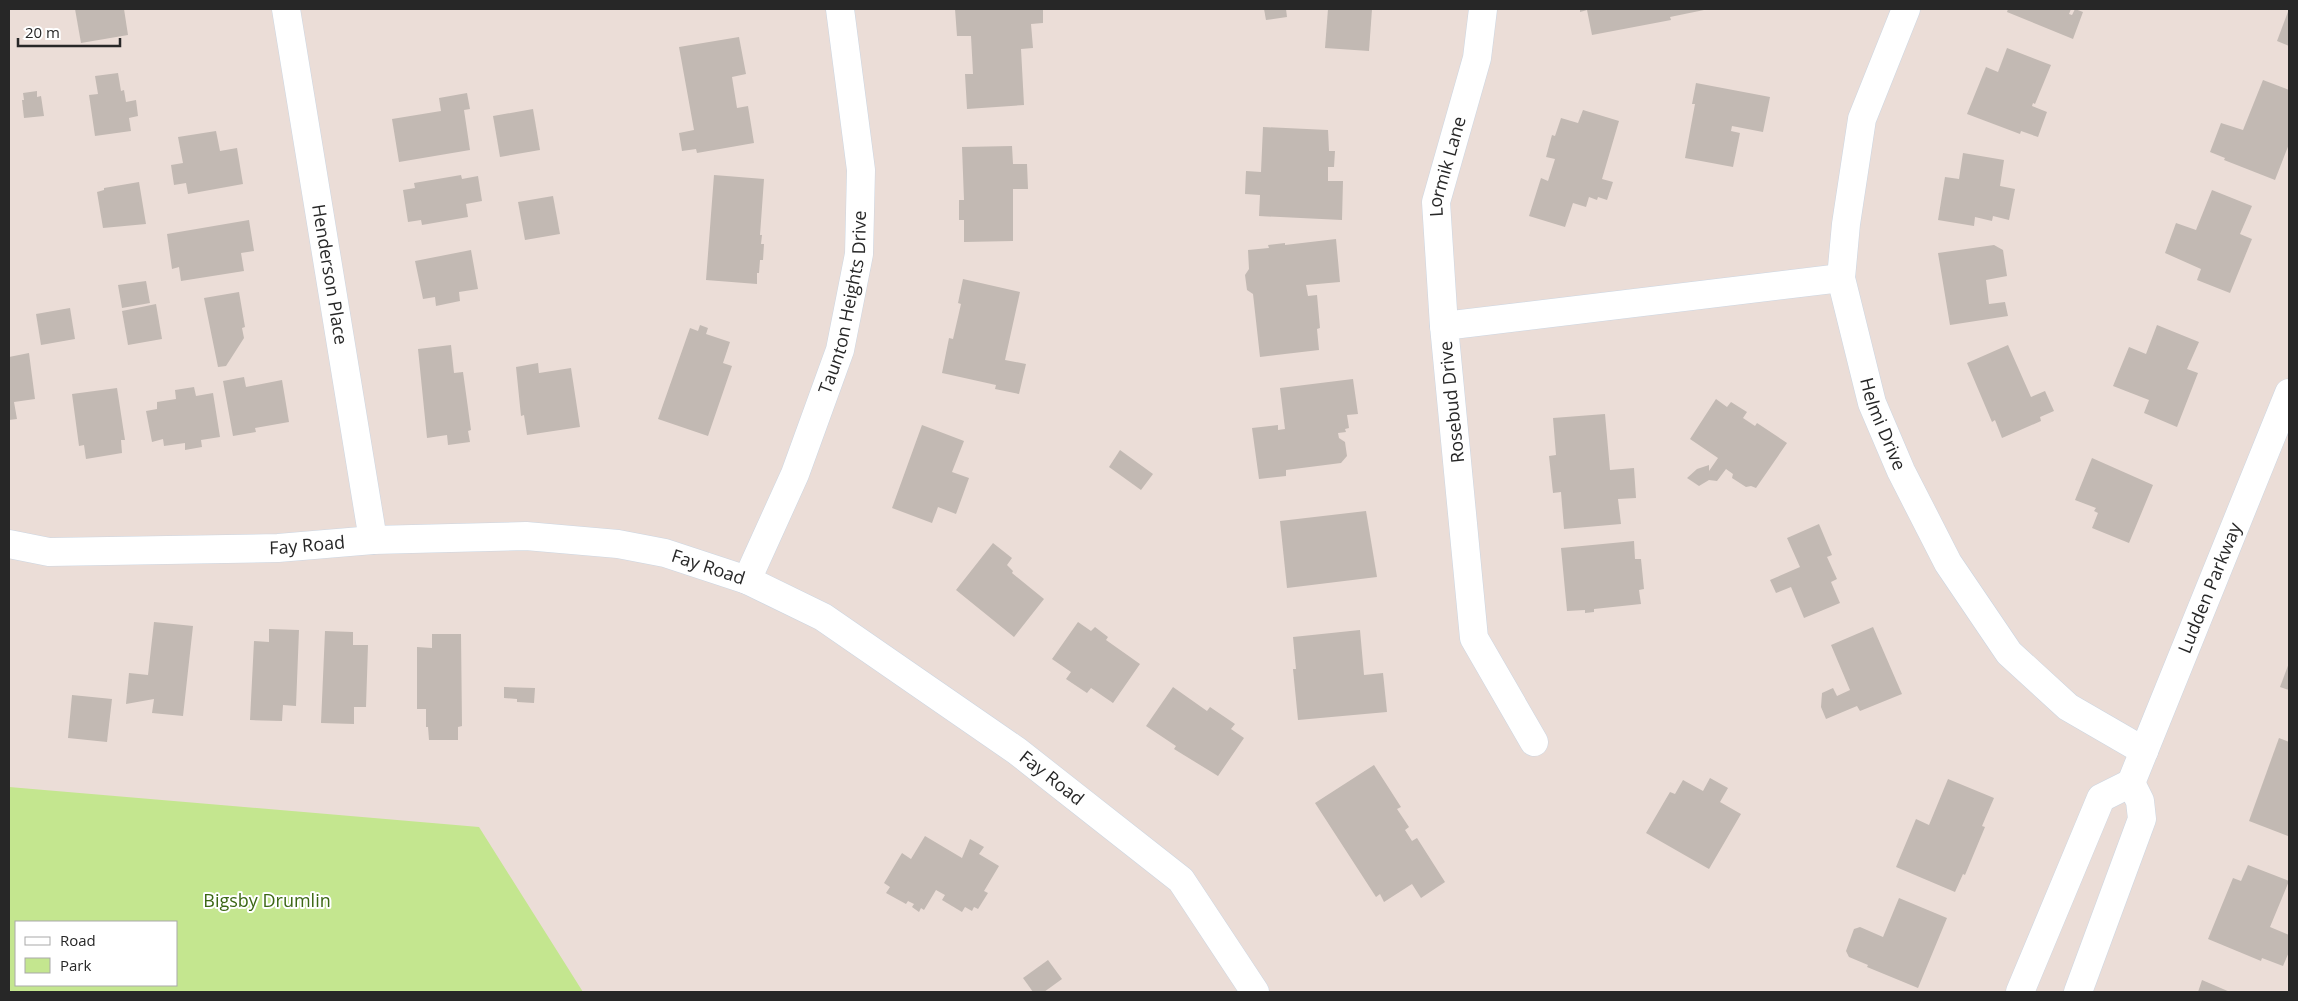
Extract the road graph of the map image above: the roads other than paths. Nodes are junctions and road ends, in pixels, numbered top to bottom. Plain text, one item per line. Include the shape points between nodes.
1 (286, 9) edge
2 (840, 9) edge
3 (1483, 9) edge
4 (1906, 9) edge
5 (1841, 278) junction
6 (1444, 326) junction
7 (2289, 393) edge
8 (373, 540) junction
9 (9, 544) edge
10 (747, 580) junction
11 (1534, 742) dead end
12 (2144, 751) junction
13 (2131, 783) junction
14 (1255, 992) edge
15 (2020, 992) edge
16 (2078, 992) edge

1 - 8 street, Henderson Place
2 - 10 street, Taunton Heights Drive via 861,170 859,254 840,350 795,474
3 - 6 street, Lormik Lane via 1477,58 1436,202
4 - 5 street, Helmi Drive via 1862,119
5 - 6 street, Rosebud Drive
5 - 12 street, Helmi Drive via 1872,403 1901,471 1948,563 2009,654 2068,707
6 - 11 street, Rosebud Drive via 1474,638
7 - 12 street, Ludden Parkway
8 - 9 street, Fay Road via 278,548 48,552
8 - 10 street, Fay Road via 526,536 618,544 665,554
10 - 14 street, Fay Road via 823,617 1017,751 1181,880
12 - 13 street, Ludden Parkway
13 - 15 street via 2101,798
13 - 16 street via 2140,801 2142,819

